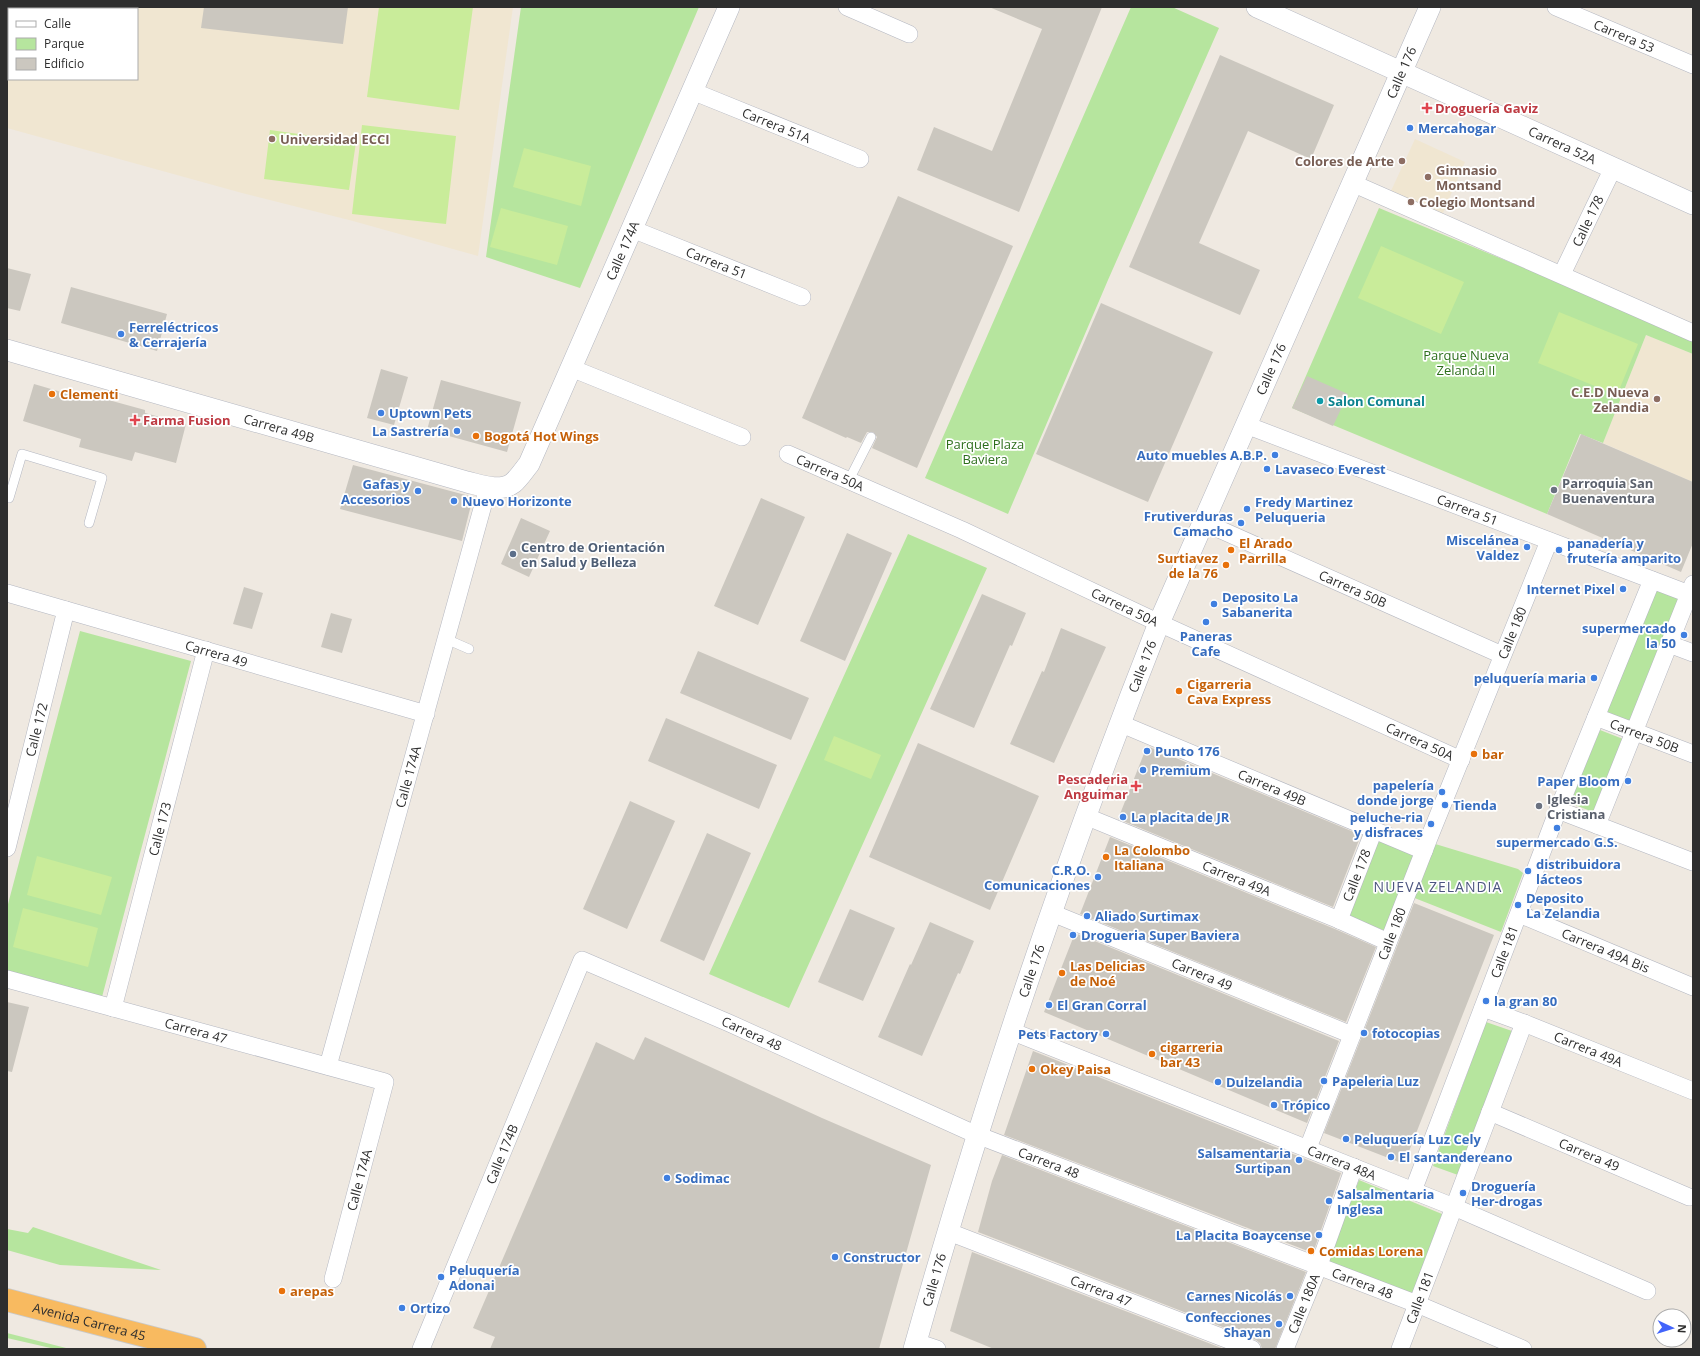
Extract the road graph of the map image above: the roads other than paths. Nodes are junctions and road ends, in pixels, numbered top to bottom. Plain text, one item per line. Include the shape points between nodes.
1 (729, 7) edge
2 (847, 7) edge
3 (1257, 7) edge
4 (1430, 7) edge
5 (1556, 7) edge
6 (909, 34) dead end
7 (1693, 64) edge
8 (1401, 72) junction
9 (692, 91) junction
10 (860, 159) dead end
11 (1613, 168) junction
12 (1352, 183) junction
13 (1693, 204) edge
14 (632, 229) junction
15 (1562, 274) junction
16 (802, 297) dead end
17 (1693, 333) edge
18 (14, 349) edge
19 (571, 368) junction
20 (1246, 425) junction
21 (742, 437) dead end
22 (871, 437) dead end
23 (788, 454) dead end
24 (849, 480) junction
25 (497, 487) junction
26 (9, 498) dead end
27 (1203, 522) junction
28 (89, 523) dead end
29 (1549, 541) junction
30 (1652, 580) junction
31 (1691, 589) edge
32 (7, 594) edge
33 (66, 610) junction
34 (1159, 623) junction
35 (446, 639) junction
36 (1669, 644) junction
37 (469, 648) dead end
38 (206, 650) junction
39 (1693, 653) edge
40 (1502, 655) junction
41 (426, 714) junction
42 (1596, 717) junction
43 (1119, 723) junction
44 (1635, 732) junction
45 (1693, 754) edge
46 (1460, 760) junction
47 (1558, 810) junction
48 (1085, 816) junction
49 (1598, 825) junction
50 (1374, 830) junction
51 (7, 848) edge
52 (1424, 851) junction
53 (1693, 862) edge
54 (1052, 913) junction
55 (1519, 914) junction
56 (1339, 920) junction
57 (1388, 942) junction
58 (582, 960) joint
59 (7, 979) edge
60 (1693, 987) edge
61 (113, 1008) junction
62 (1483, 1008) junction
63 (1524, 1022) junction
64 (1011, 1031) junction
65 (1352, 1034) junction
66 (328, 1066) junction
67 (385, 1082) joint
68 (1693, 1091) edge
69 (1490, 1112) junction
70 (977, 1135) junction
71 (1308, 1148) junction
72 (1354, 1167) junction
73 (1413, 1191) junction
74 (1689, 1197) dead end
75 (1454, 1207) junction
76 (949, 1232) junction
77 (1318, 1268) junction
78 (333, 1279) dead end
79 (1647, 1291) dead end
80 (7, 1300) edge
81 (1416, 1304) junction
82 (915, 1346) edge
83 (195, 1349) edge
84 (421, 1349) edge
85 (937, 1349) edge
86 (1252, 1349) edge
87 (1285, 1349) edge
88 (1400, 1349) edge
89 (1523, 1349) edge

1 - 9 street, Calle 174A
2 - 6 street
3 - 8 street, Carrera 52A
4 - 8 street, Calle 176
5 - 7 street, Carrera 53
8 - 11 street, Carrera 52A
8 - 12 street, Calle 176
9 - 10 street, Carrera 51A
9 - 14 street, Calle 174A
11 - 13 street, Carrera 52A
11 - 15 street, Calle 178
12 - 15 street
12 - 20 street, Calle 176
14 - 16 street, Carrera 51
14 - 19 street, Calle 174A
15 - 17 street
18 - 25 street, Carrera 49B via 80,375 286,426
19 - 21 street
19 - 25 street, Calle 174A via 529,464 512,483
20 - 27 street, Calle 176
20 - 29 street, Carrera 51
22 - 24 lane
23 - 24 street, Carrera 50A
24 - 34 street, Carrera 50A
25 - 35 street, Calle 174A
26 - 28 lane via 22,454 102,478
27 - 34 street, Calle 176
27 - 40 street, Carrera 50B
29 - 30 street, Carrera 51
29 - 40 street, Calle 180
30 - 31 street, Carrera 51
30 - 42 street, Calle 181
31 - 36 street
32 - 33 street, Carrera 49
33 - 38 street, Carrera 49
33 - 51 street, Calle 172
34 - 43 street, Calle 176
34 - 46 street, Carrera 50A
35 - 37 lane
35 - 41 street, Calle 174A
36 - 39 street
36 - 44 street
38 - 41 street, Carrera 49
38 - 61 street, Calle 173
40 - 46 street, Calle 180
41 - 66 street, Calle 174A
42 - 44 street, Carrera 50B
42 - 47 street, Calle 181
43 - 48 street, Calle 176
43 - 50 street, Carrera 49B
44 - 45 street, Carrera 50B
44 - 49 street
46 - 52 street, Calle 180
47 - 49 street
47 - 55 street, Calle 181
48 - 54 street, Calle 176
48 - 56 street, Carrera 49A
49 - 53 street
50 - 52 street, Carrera 49B
50 - 56 street, Calle 178
52 - 57 street, Calle 180
54 - 64 street, Calle 176
54 - 65 street, Carrera 49
55 - 60 street, Carrera 49A Bis
55 - 62 street, Calle 181
56 - 57 street, Carrera 49A
57 - 65 street, Calle 180
58 - 70 street, Carrera 48
58 - 84 street, Calle 174B
59 - 61 street, Carrera 47
61 - 66 street, Carrera 47
62 - 63 street, Carrera 49A
62 - 73 street, Calle 181
63 - 68 street, Carrera 49A
63 - 69 street, Calle 181
64 - 70 street, Calle 176
64 - 71 street, Carrera 48A
65 - 71 street, Calle 180
66 - 67 street, Carrera 47
67 - 78 street, Calle 174A
69 - 74 street, Carrera 49
69 - 75 street, Calle 181
70 - 76 street, Calle 176
70 - 77 street, Carrera 48
71 - 72 street, Carrera 48A
72 - 73 street, Carrera 48A
72 - 77 street, Calle 180A
73 - 75 street, Carrera 48A
75 - 79 street, Carrera 48A
75 - 81 street, Calle 181
76 - 82 street, Calle 176
76 - 86 street, Carrera 47
77 - 81 street, Carrera 48
77 - 87 street, Calle 180A
80 - 83 highway, Avenida Carrera 45
81 - 88 street, Calle 181
81 - 89 street, Carrera 48
82 - 85 street

